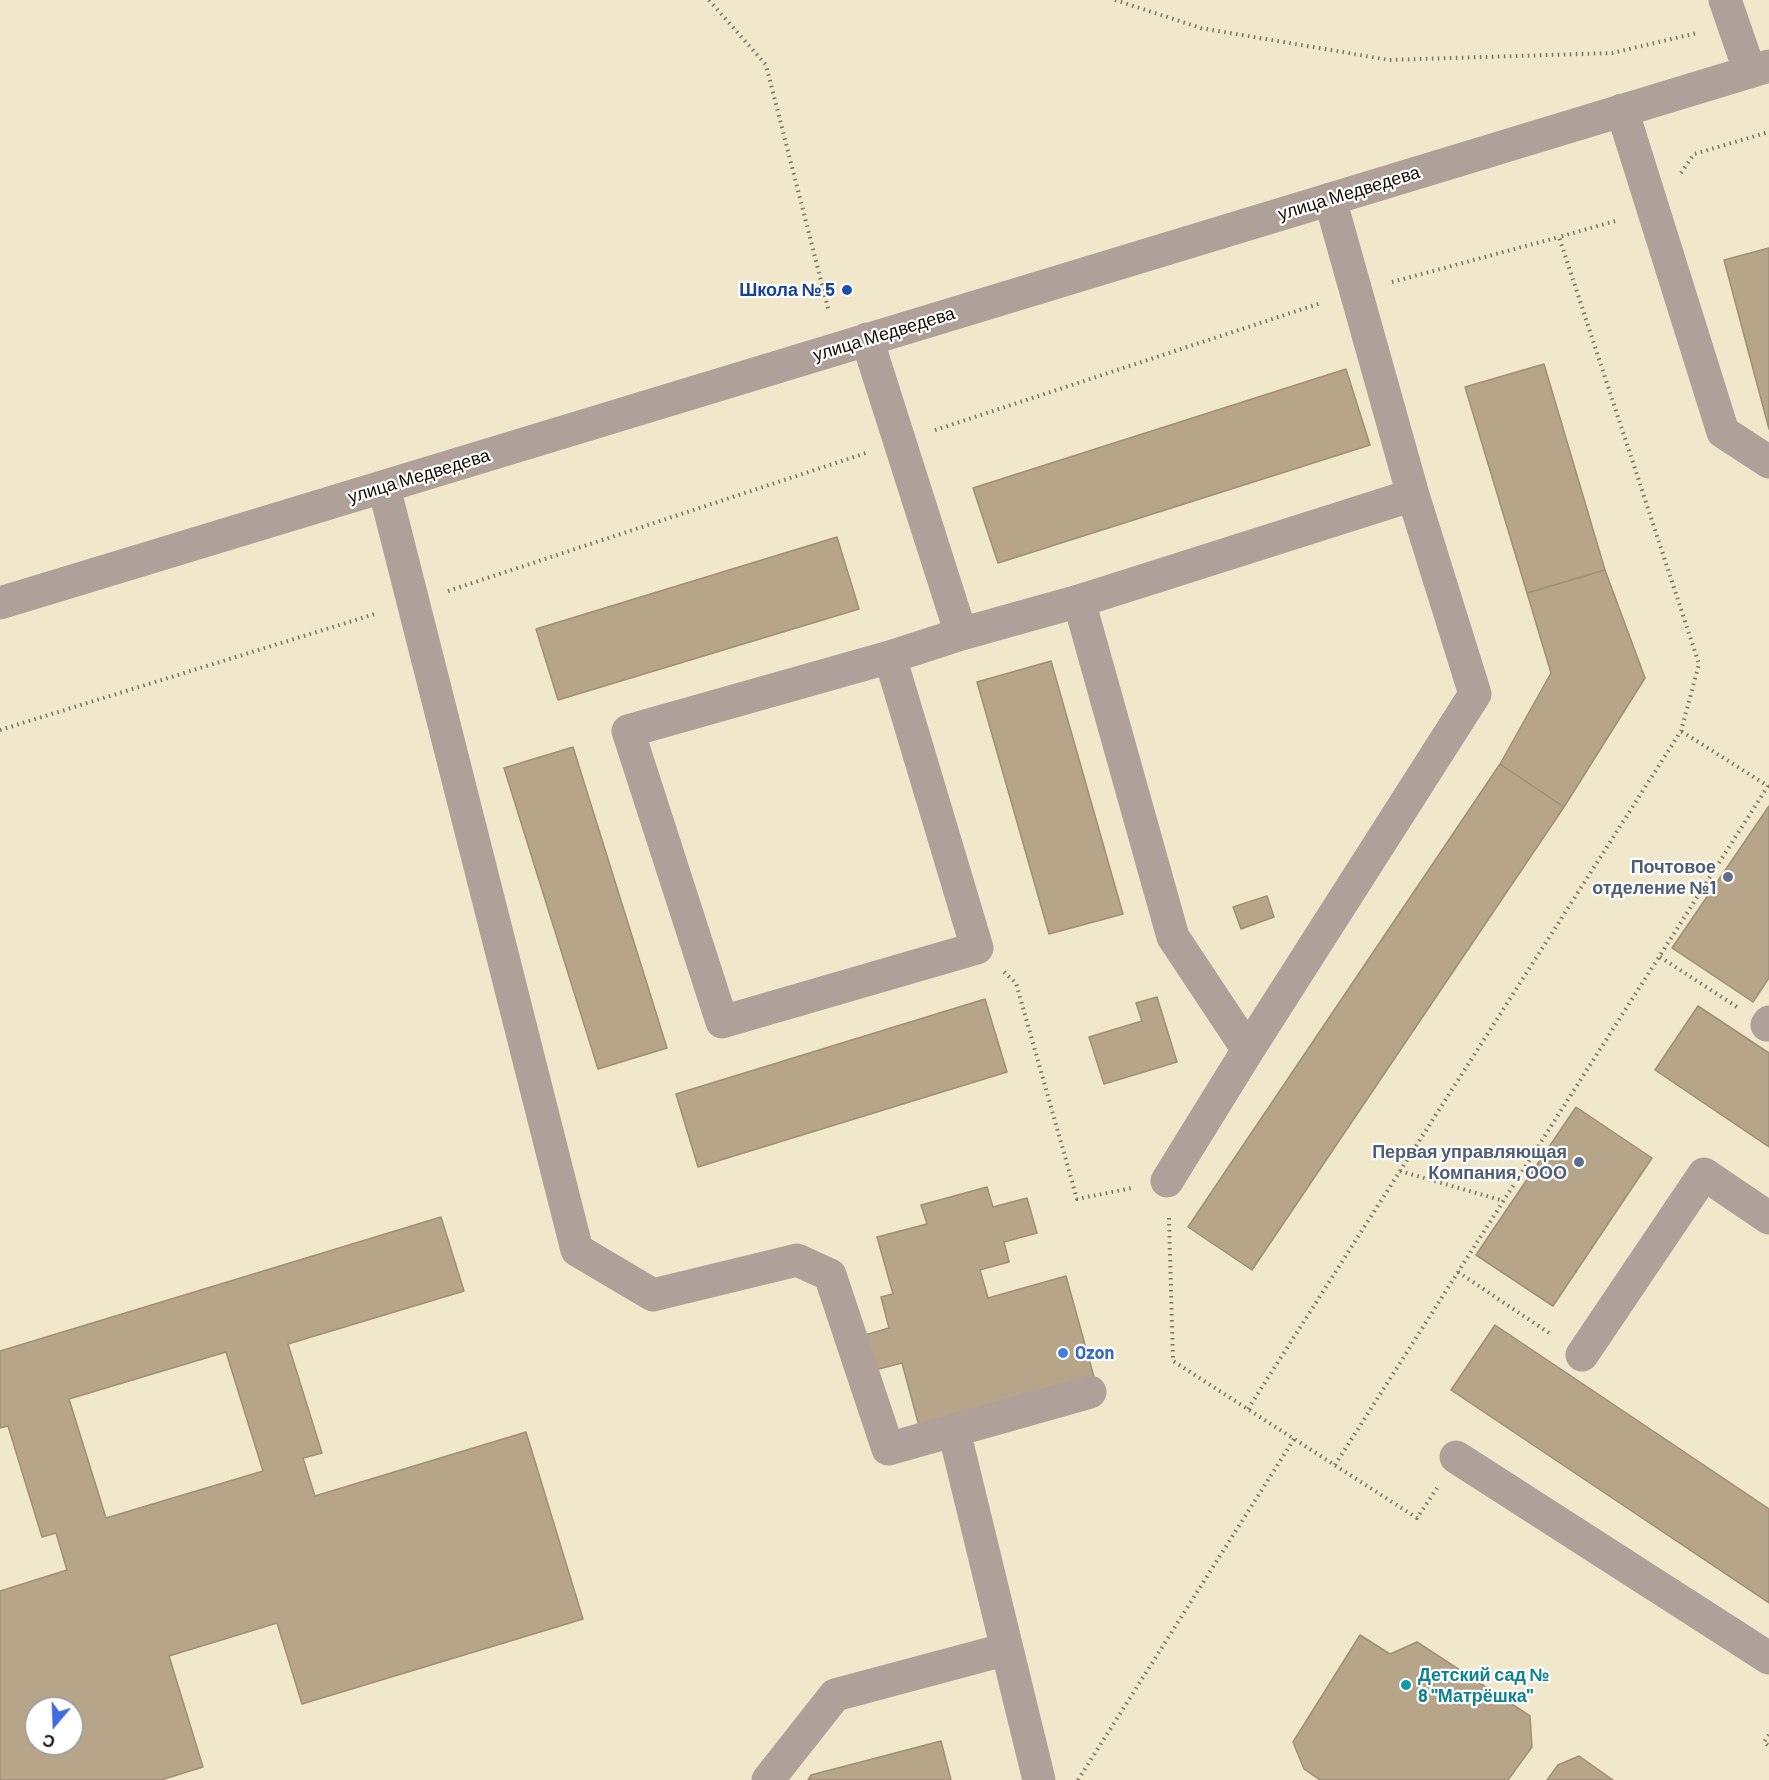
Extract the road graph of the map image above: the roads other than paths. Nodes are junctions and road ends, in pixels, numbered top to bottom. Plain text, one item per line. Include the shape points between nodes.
1 (1729, 12) edge
2 (1759, 69) edge
3 (1622, 111) junction
4 (1330, 199) junction
5 (867, 339) junction
6 (1769, 462) edge
7 (384, 487) junction
8 (1413, 495) junction
9 (1079, 601) junction
10 (0, 603) edge
11 (961, 634) junction
12 (890, 657) junction
13 (1248, 1050) junction
14 (1167, 1181) road end
15 (1769, 1218) edge
16 (1582, 1355) road end
17 (1090, 1392) dead end
18 (954, 1431) junction
19 (1456, 1457) road end
20 (1007, 1649) junction
21 (1769, 1658) edge
22 (768, 1780) edge
23 (1039, 1780) edge

1 - 2 street
2 - 3 street, улица Медведева
3 - 4 street, улица Медведева
3 - 6 street via 1723,432
4 - 5 street, улица Медведева
4 - 8 street
5 - 7 street, улица Медведева
5 - 11 street
7 - 10 street, улица Медведева
7 - 18 street via 577,1250 652,1295 797,1260 830,1275 888,1449
8 - 9 street
8 - 13 street via 1475,694
9 - 11 street
9 - 13 street via 1173,937
11 - 12 street
12 - 12 street via 628,731 722,1022 977,948
13 - 14 street
15 - 16 street via 1704,1174
17 - 18 street
18 - 20 street
19 - 21 street
20 - 22 street via 835,1695
20 - 23 street

